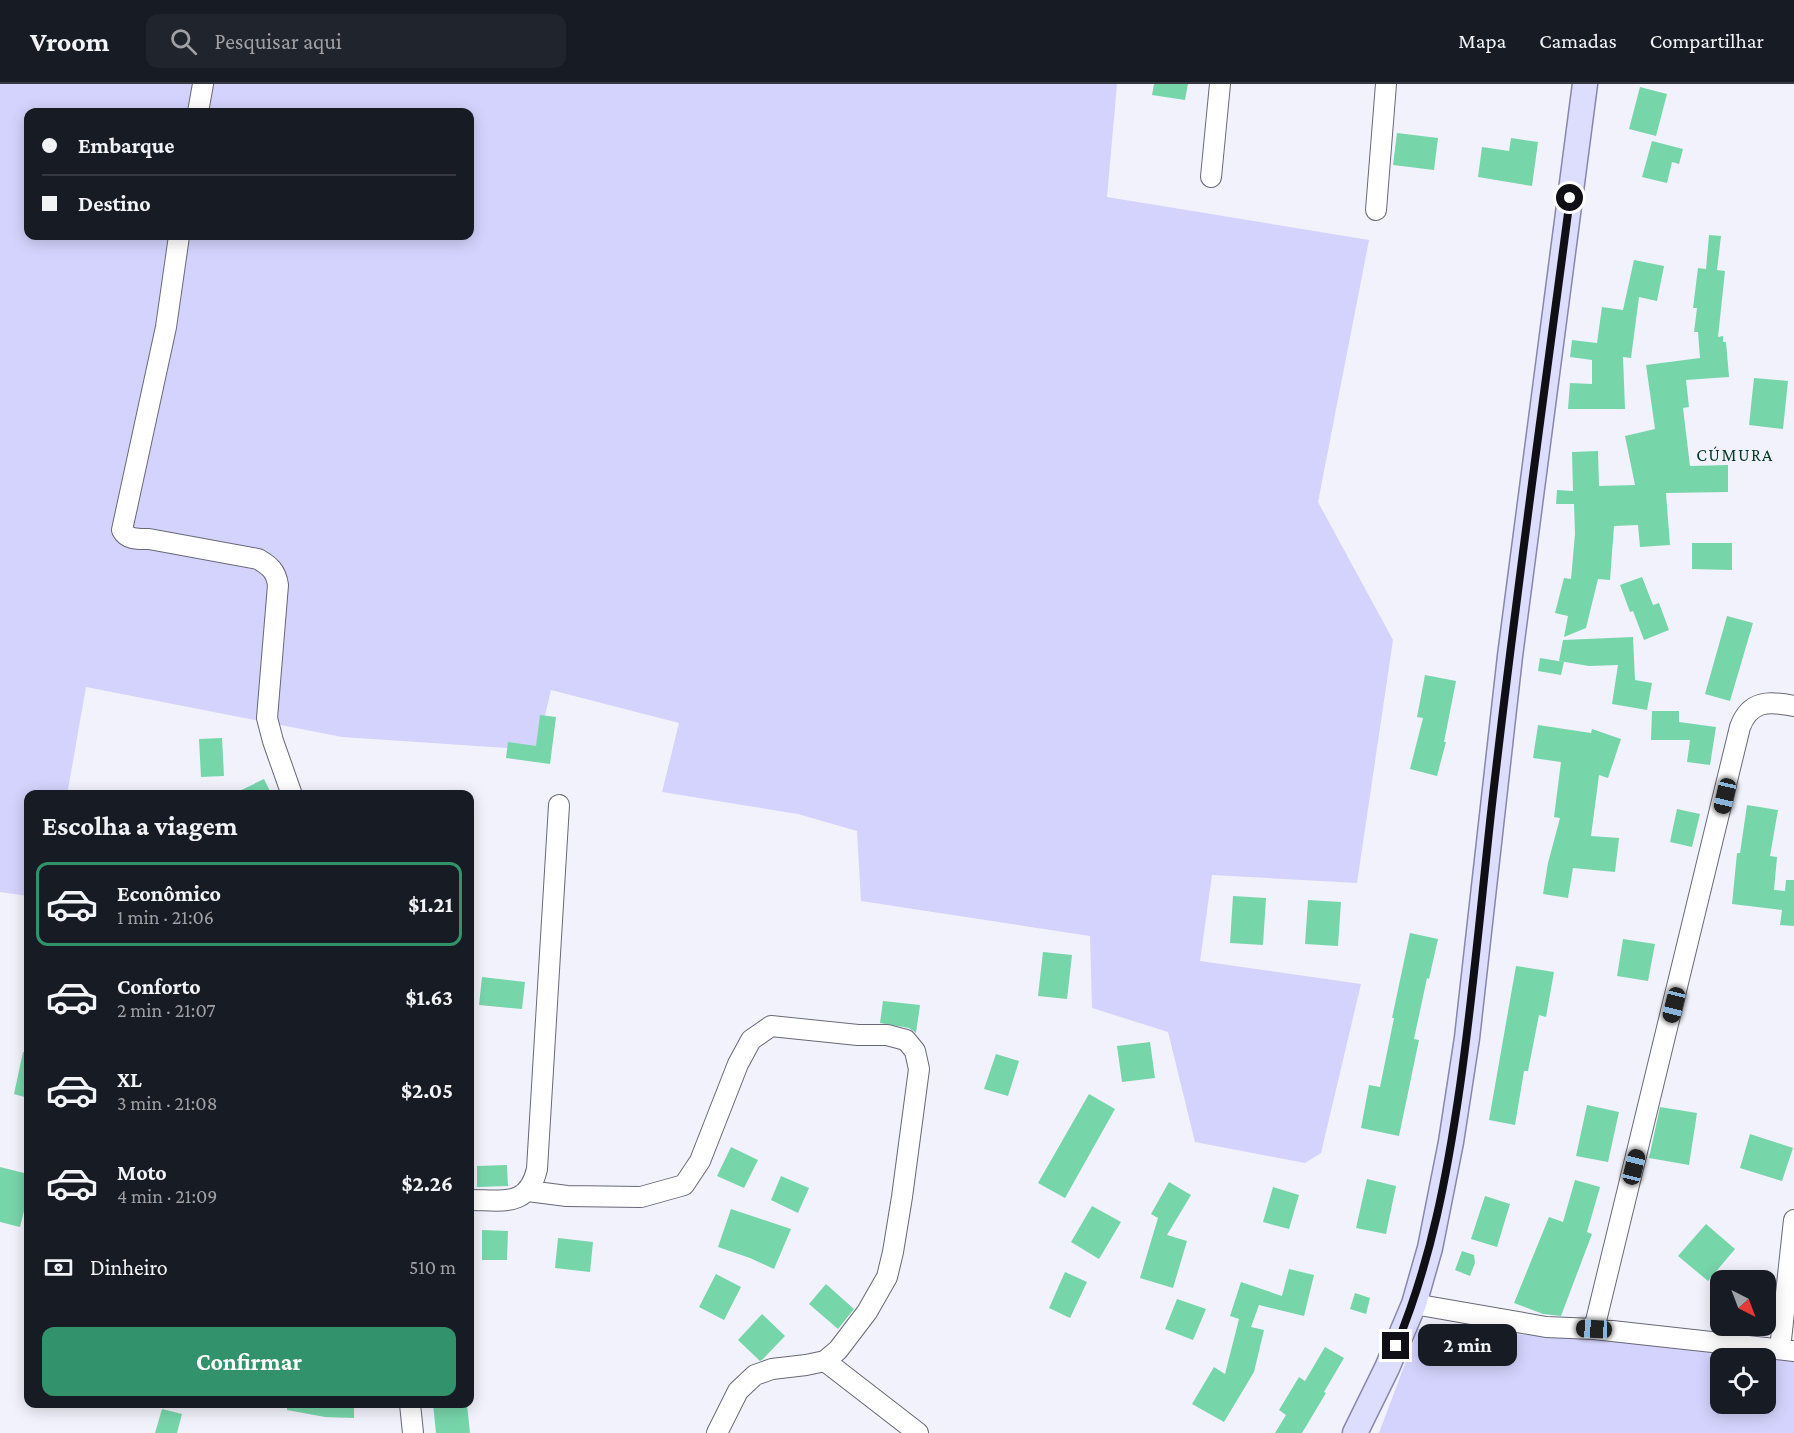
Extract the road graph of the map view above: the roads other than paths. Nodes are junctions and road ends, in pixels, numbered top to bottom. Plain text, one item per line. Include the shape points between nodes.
1 (203, 84) edge
2 (1221, 84) edge
3 (1386, 84) edge
4 (1585, 84) edge
5 (199, 108) edge
6 (1211, 177) dead end
7 (1376, 210) dead end
8 (178, 240) edge
9 (1794, 706) edge
10 (290, 790) edge
11 (559, 805) dead end
12 (528, 1191) junction
13 (474, 1200) edge
14 (1794, 1220) edge
15 (1414, 1304) junction
16 (1594, 1329) junction
17 (1787, 1350) edge
18 (825, 1360) junction
19 (410, 1408) edge
20 (413, 1433) edge
21 (717, 1433) edge
22 (918, 1433) edge
23 (1355, 1433) edge

1 - 5 street
2 - 6 street
3 - 7 street
4 - 15 main road via 1510,656 1467,1038 1449,1154
8 - 10 street via 166,327 122,530 132,538 258,559 271,567 278,585 267,718
9 - 16 street via 1763,704 1751,709 1740,727
11 - 12 street via 537,1169
12 - 13 street via 517,1198
12 - 18 street via 641,1197 684,1185 700,1161 750,1040 771,1026 887,1035 906,1040 915,1051 919,1069 893,1252 886,1277 867,1312 838,1350
14 - 17 street
15 - 16 street via 1509,1322
15 - 23 main road
16 - 17 street
18 - 21 street via 772,1369 755,1376 738,1391
18 - 22 street
19 - 20 street

